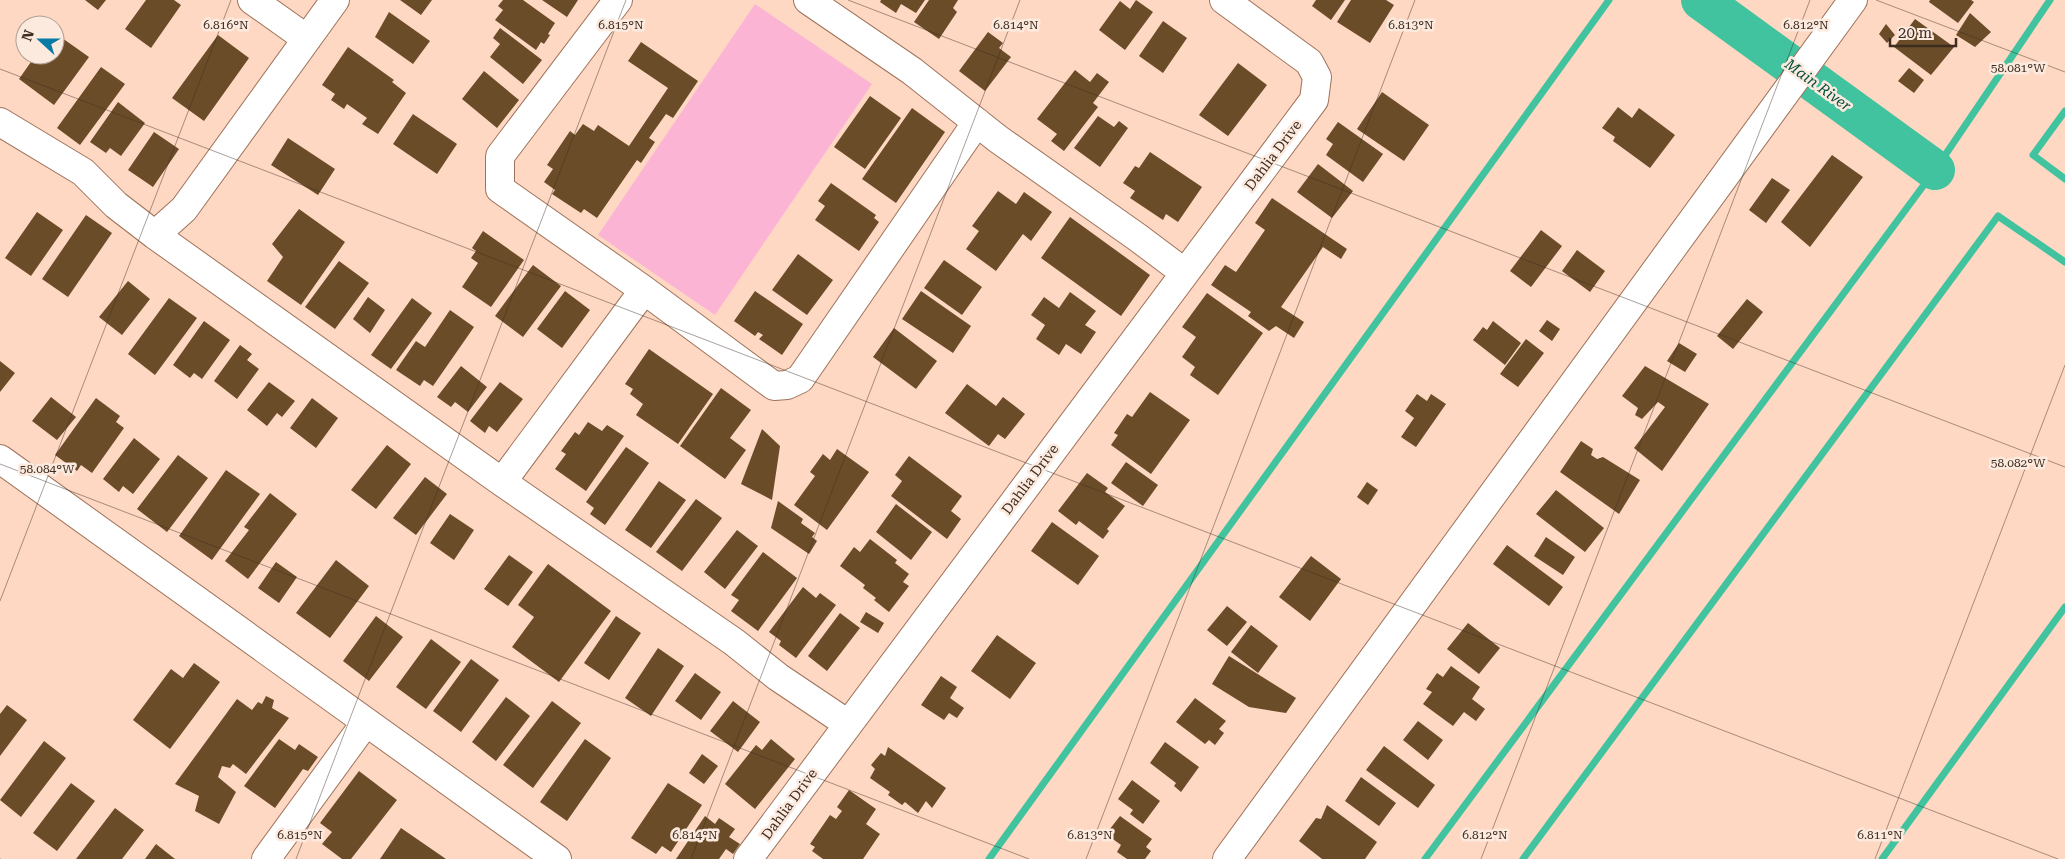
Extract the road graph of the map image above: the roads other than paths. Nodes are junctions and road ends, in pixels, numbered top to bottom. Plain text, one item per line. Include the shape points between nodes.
1 (252, 0) edge
2 (335, 0) edge
3 (618, 0) edge
4 (808, 0) edge
5 (1224, 0) edge
6 (1853, 0) edge
7 (307, 39) junction
8 (0, 122) edge
9 (977, 122) junction
10 (155, 235) junction
11 (1184, 273) junction
12 (644, 290) junction
13 (0, 459) edge
14 (502, 482) junction
15 (366, 722) junction
16 (848, 724) junction
17 (266, 859) edge
18 (557, 859) edge
19 (748, 859) edge
20 (1227, 859) edge

1 - 7 street
2 - 7 street
3 - 12 street via 500,156 500,189
4 - 9 street via 912,71
5 - 11 street, Dahlia Drive via 1310,62 1317,77 1314,100
6 - 20 street
7 - 10 street via 184,209
8 - 10 street via 83,172 116,205
9 - 11 street
9 - 12 street via 800,379 774,386
10 - 14 street
11 - 16 street, Dahlia Drive
12 - 14 street
13 - 15 street
14 - 16 street
15 - 17 street
15 - 18 street
16 - 19 street, Dahlia Drive

